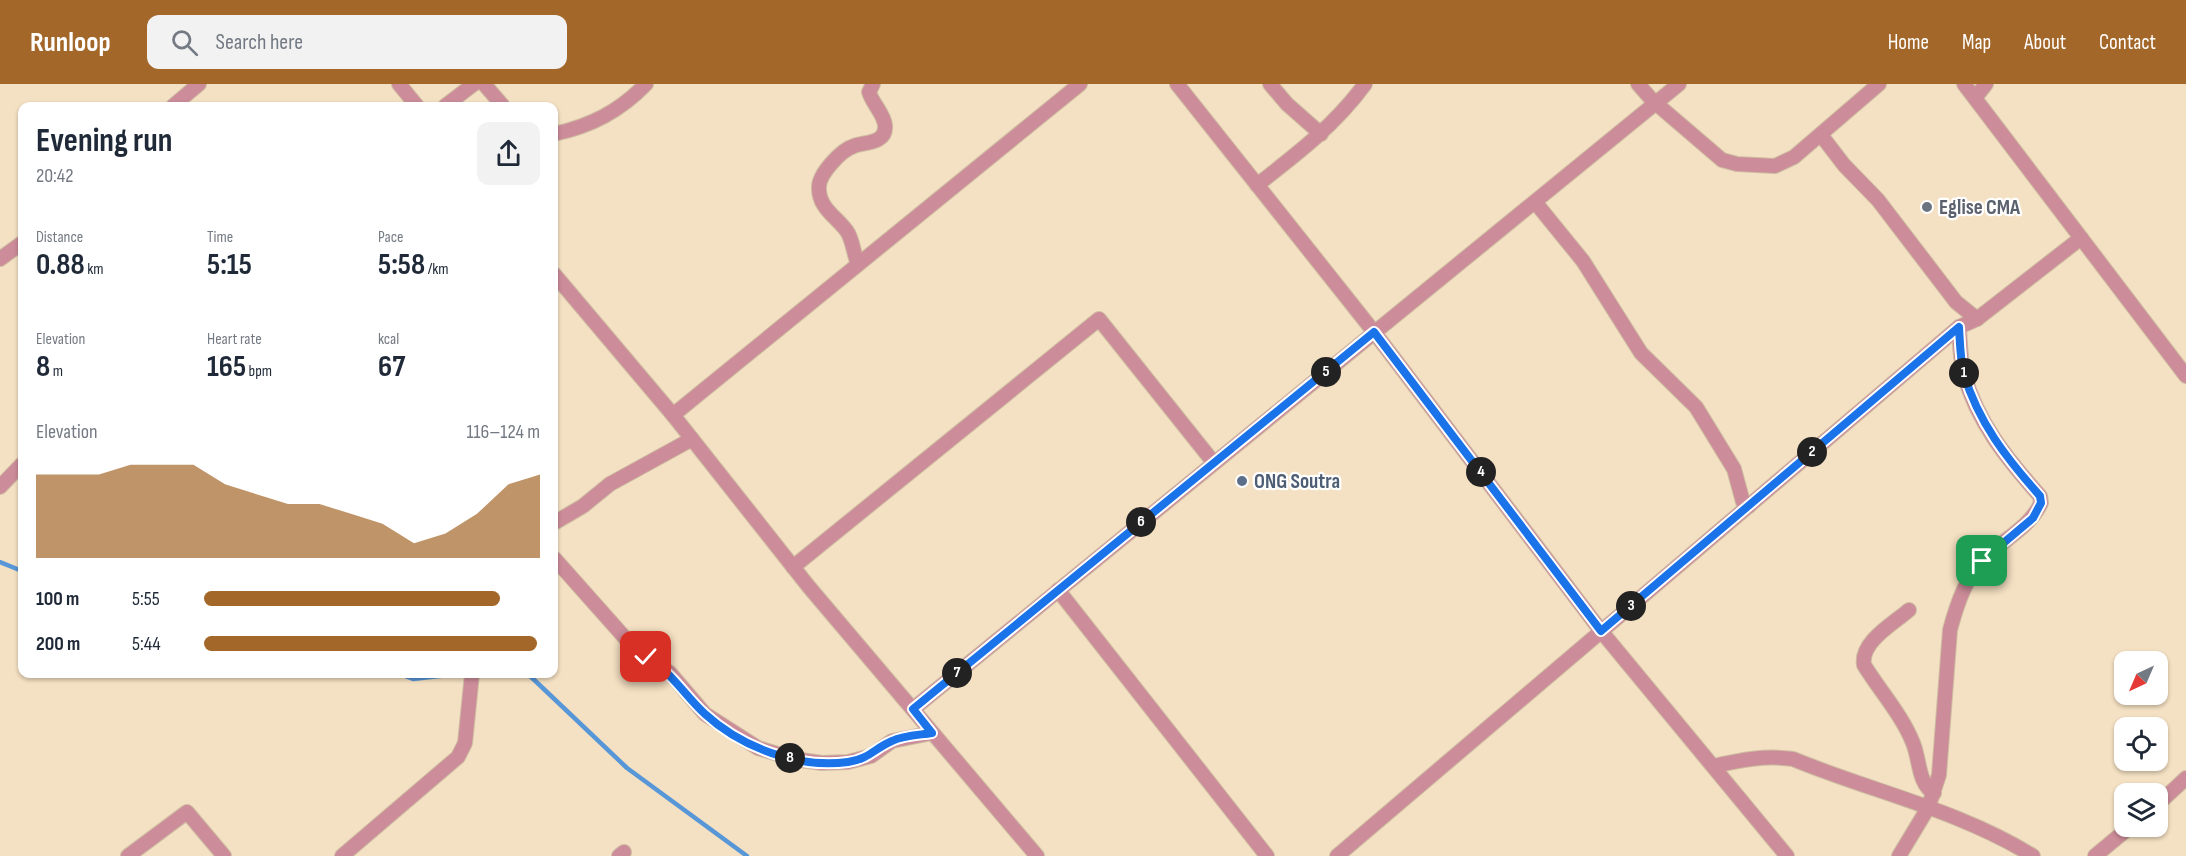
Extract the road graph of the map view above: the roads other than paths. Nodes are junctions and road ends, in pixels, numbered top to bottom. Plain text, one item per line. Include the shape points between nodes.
1 (199, 84) edge
2 (399, 84) edge
3 (474, 84) edge
4 (484, 84) edge
5 (646, 84) edge
6 (873, 84) edge
7 (1080, 84) edge
8 (1177, 84) edge
9 (1270, 84) edge
10 (1365, 84) edge
11 (1638, 84) edge
12 (1679, 84) edge
13 (1879, 84) edge
14 (1964, 84) edge
15 (1986, 84) edge
16 (1975, 98) junction
17 (178, 102) edge
18 (414, 102) edge
19 (450, 102) edge
20 (500, 102) edge
21 (1657, 102) junction
22 (558, 133) edge
23 (1321, 134) junction
24 (1821, 135) junction
25 (1257, 185) junction
26 (1535, 201) junction
27 (2081, 238) junction
28 (18, 246) edge
29 (0, 259) edge
30 (858, 264) junction
31 (558, 278) edge
32 (1977, 319) junction
33 (1959, 327) junction
34 (1374, 332) junction
35 (2186, 376) edge
36 (673, 415) junction
37 (692, 439) junction
38 (1214, 463) junction
39 (18, 468) edge
40 (0, 487) edge
41 (1749, 506) junction
42 (558, 522) edge
43 (558, 562) edge
44 (793, 567) junction
45 (1058, 590) junction
46 (1909, 610) dead end
47 (1601, 631) junction
48 (472, 678) edge
49 (913, 709) junction
50 (932, 733) junction
51 (1714, 766) junction
52 (2186, 778) edge
53 (1934, 793) junction
54 (2168, 795) edge
55 (1928, 808) junction
56 (2117, 837) edge
57 (128, 856) edge
58 (224, 856) edge
59 (342, 856) edge
60 (1037, 856) edge
61 (1267, 856) edge
62 (1337, 856) edge
63 (1787, 856) edge
64 (1899, 856) edge
65 (2033, 856) edge
66 (2094, 856) edge

1 - 17 street
2 - 18 street
3 - 19 street
4 - 20 street
5 - 22 street via 616,111
6 - 30 street via 869,92 884,122 883,133 873,143 852,146 843,153 818,189 826,209 849,235
7 - 30 street
8 - 25 street
9 - 23 street
10 - 23 street
11 - 21 street
12 - 21 street
13 - 24 street
14 - 16 street
15 - 16 street
16 - 27 street
21 - 24 street via 1708,150 1737,164 1784,163
21 - 26 street
23 - 25 street
24 - 32 street via 1878,200 1956,302
25 - 34 street
26 - 34 street
26 - 41 street via 1583,261 1641,353 1696,407 1734,469 1743,502
27 - 32 street
27 - 35 street
28 - 29 street
30 - 36 street
31 - 36 street
32 - 33 street
33 - 41 street
33 - 53 street via 1964,372 1978,410 2005,457 2040,496 2041,503 2033,518 1982,561 1954,614
34 - 38 street
34 - 47 street
36 - 37 street
37 - 42 street via 610,484
37 - 44 street
38 - 44 street via 1099,319
38 - 45 street
39 - 40 street
41 - 47 street
43 - 50 street via 634,648 670,674 705,714 758,747 794,759 848,762 871,756 892,741
44 - 49 street
45 - 49 street
45 - 61 street
46 - 53 street via 1864,651 1864,665 1907,730 1923,782
47 - 51 street
47 - 62 street
48 - 59 street via 465,743 458,757
49 - 50 street
50 - 60 street
51 - 55 street via 1748,758 1792,759
51 - 63 street
52 - 54 street
53 - 55 street
55 - 64 street
55 - 65 street via 1988,831
56 - 66 street
57 - 58 street via 187,812

